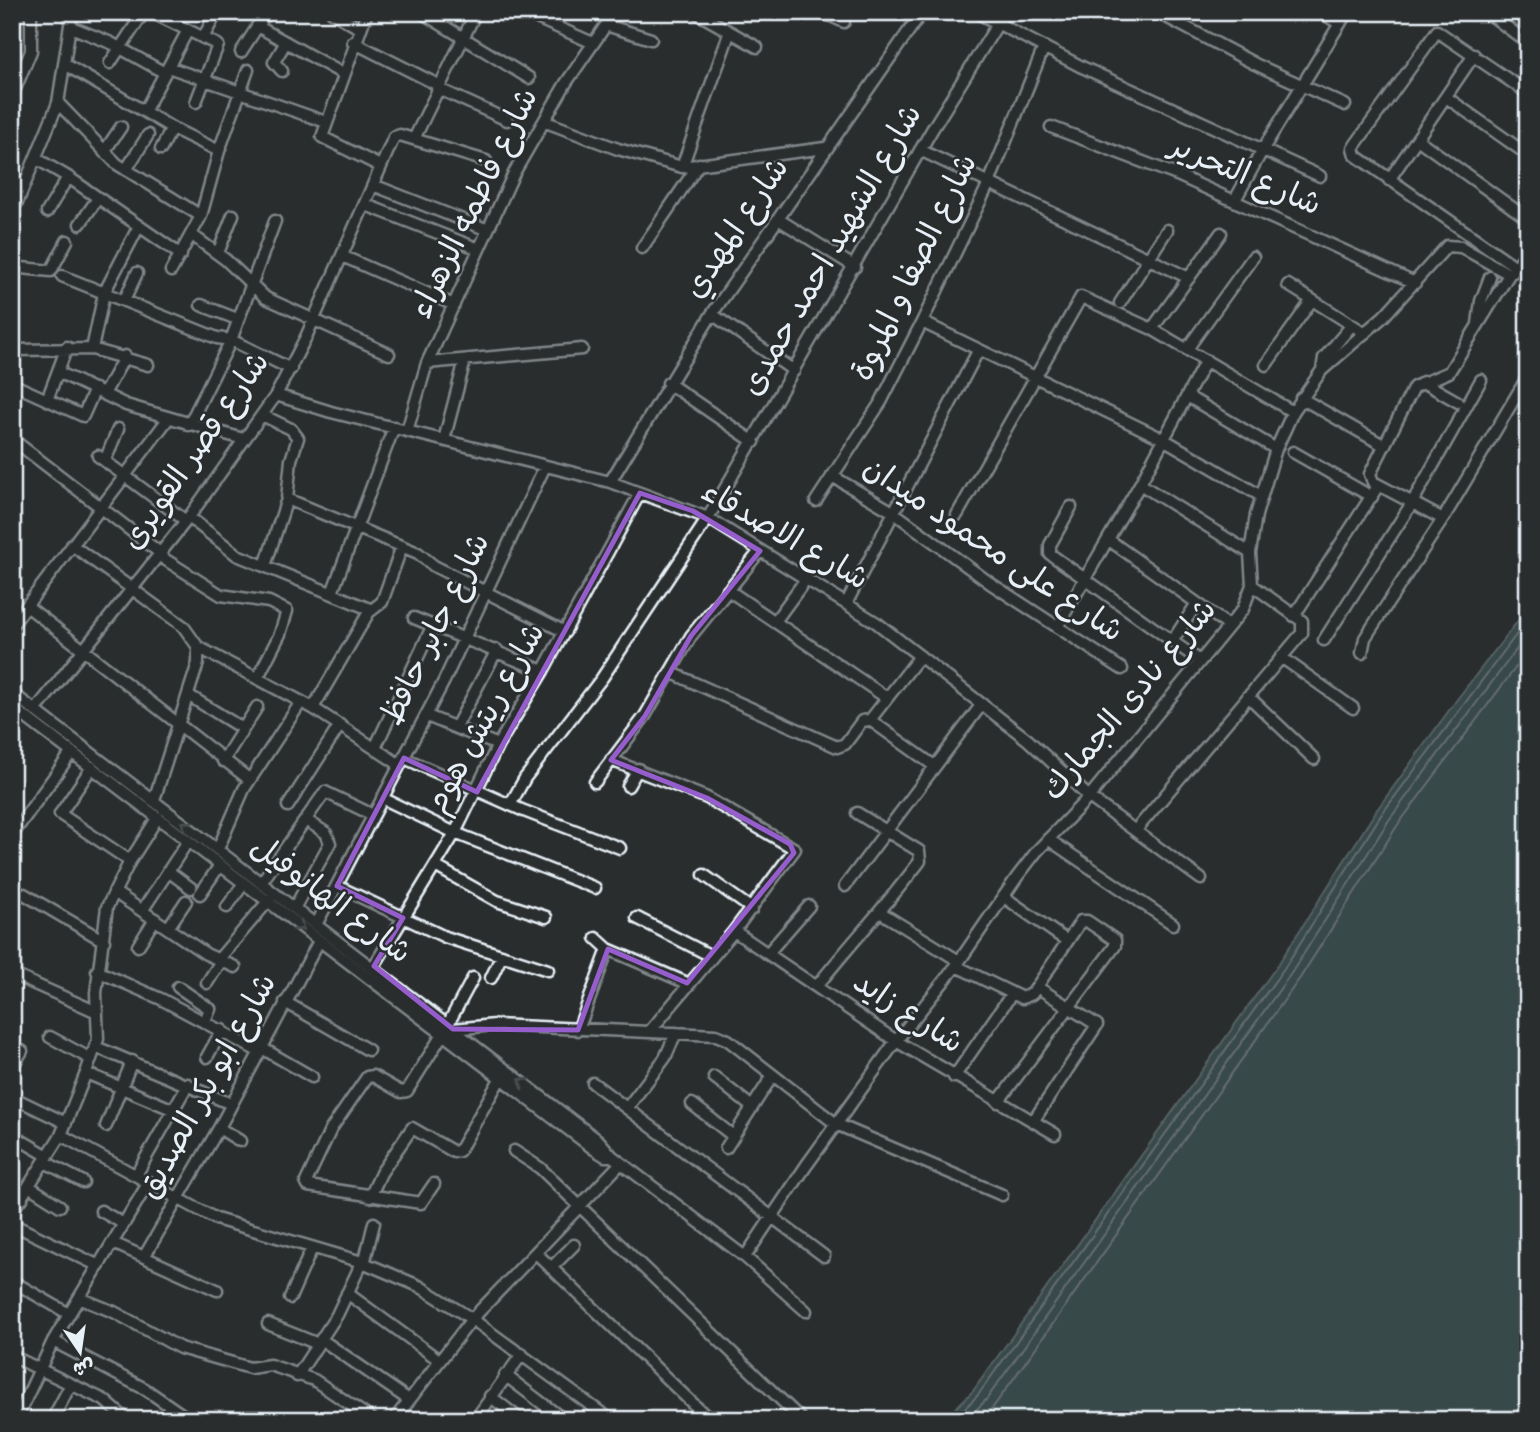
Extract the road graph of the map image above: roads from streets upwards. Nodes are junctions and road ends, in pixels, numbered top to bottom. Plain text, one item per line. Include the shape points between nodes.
1 (31, 12) edge
2 (72, 12) edge
3 (144, 12) edge
4 (151, 12) edge
5 (217, 12) edge
6 (267, 12) edge
7 (332, 12) edge
8 (367, 12) edge
9 (421, 12) edge
10 (476, 12) edge
11 (523, 12) edge
12 (615, 12) edge
13 (695, 12) edge
14 (822, 12) edge
15 (922, 12) edge
16 (976, 12) edge
17 (1005, 12) edge
18 (1157, 12) edge
19 (1321, 12) edge
20 (1347, 12) edge
21 (1487, 12) edge
22 (844, 22) dead end
23 (998, 24) junction
24 (1340, 24) junction
25 (606, 25) junction
26 (257, 26) junction
27 (71, 27) junction
28 (359, 28) junction
29 (188, 30) junction
30 (729, 34) junction
31 (463, 37) junction
32 (202, 38) junction
33 (651, 39) dead end
34 (286, 42) junction
35 (353, 42) junction
36 (593, 43) junction
37 (1528, 43) edge
38 (757, 47) dead end
39 (1044, 47) junction
40 (120, 48) junction
41 (241, 52) dead end
42 (1474, 55) junction
43 (110, 63) dead end
44 (66, 65) junction
45 (167, 70) junction
46 (248, 71) dead end
47 (282, 71) dead end
48 (342, 74) junction
49 (529, 78) dead end
50 (205, 80) junction
51 (437, 86) junction
52 (1301, 86) junction
53 (240, 92) junction
54 (1528, 93) edge
55 (12, 95) edge
56 (1446, 97) junction
57 (196, 102) dead end
58 (58, 103) junction
59 (1345, 105) dead end
60 (145, 110) junction
61 (507, 120) dead end
62 (326, 122) junction
63 (546, 122) junction
64 (121, 127) dead end
65 (1051, 127) dead end
66 (172, 128) junction
67 (148, 135) dead end
68 (414, 139) junction
69 (1417, 139) junction
70 (825, 148) junction
71 (162, 149) dead end
72 (1263, 149) junction
73 (920, 150) junction
74 (219, 151) junction
75 (104, 152) junction
76 (1528, 155) edge
77 (37, 159) junction
78 (486, 161) dead end
79 (698, 164) junction
80 (380, 166) junction
81 (682, 167) junction
82 (126, 170) junction
83 (1320, 176) dead end
84 (68, 177) junction
85 (1389, 180) junction
86 (989, 183) junction
87 (373, 185) junction
88 (98, 198) junction
89 (1235, 200) junction
90 (366, 205) junction
91 (14, 206) edge
92 (47, 212) dead end
93 (233, 215) dead end
94 (201, 216) junction
95 (778, 219) junction
96 (1528, 219) edge
97 (275, 221) dead end
98 (80, 224) dead end
99 (139, 226) junction
100 (488, 230) junction
101 (1167, 230) dead end
102 (1221, 233) dead end
103 (192, 235) junction
104 (67, 241) dead end
105 (642, 248) dead end
106 (479, 249) junction
107 (218, 253) junction
108 (181, 255) junction
109 (342, 256) junction
110 (1253, 257) dead end
111 (1148, 259) junction
112 (1521, 262) edge
113 (12, 267) edge
114 (855, 267) junction
115 (171, 271) dead end
116 (137, 272) dead end
117 (62, 276) dead end
118 (1490, 277) dead end
119 (1189, 278) junction
120 (1415, 283) junction
121 (1288, 285) dead end
122 (250, 286) junction
123 (104, 293) junction
124 (1312, 300) junction
125 (124, 301) junction
126 (1120, 303) dead end
127 (201, 304) dead end
128 (454, 305) junction
129 (712, 314) junction
130 (237, 319) junction
131 (314, 319) junction
132 (922, 322) junction
133 (1352, 326) junction
134 (1478, 326) junction
135 (1152, 329) junction
136 (1366, 333) junction
137 (231, 340) junction
138 (67, 347) junction
139 (92, 349) junction
140 (582, 349) dead end
141 (1187, 349) junction
142 (12, 350) edge
143 (978, 351) junction
144 (389, 354) dead end
145 (125, 356) junction
146 (465, 360) junction
147 (1206, 360) junction
148 (427, 363) junction
149 (148, 365) dead end
150 (1266, 365) dead end
151 (290, 369) junction
152 (1322, 370) junction
153 (794, 371) junction
154 (58, 372) junction
155 (1446, 374) junction
156 (1528, 376) edge
157 (1033, 377) junction
158 (1481, 380) dead end
159 (1423, 382) junction
160 (668, 383) junction
161 (12, 384) edge
162 (99, 391) junction
163 (1443, 394) junction
164 (276, 395) junction
165 (1187, 396) junction
166 (1301, 398) junction
167 (47, 400) junction
168 (1458, 402) dead end
169 (1293, 412) junction
170 (262, 415) junction
171 (168, 419) junction
172 (190, 425) junction
173 (394, 427) junction
174 (118, 429) dead end
175 (407, 430) junction
176 (12, 439) edge
177 (243, 439) junction
178 (444, 440) junction
179 (1165, 440) junction
180 (754, 442) junction
181 (1383, 445) junction
182 (1276, 449) junction
183 (1293, 452) dead end
184 (545, 466) junction
185 (126, 476) junction
186 (832, 476) junction
187 (610, 482) junction
188 (1140, 484) junction
189 (1378, 485) junction
190 (640, 493) junction
191 (1261, 496) junction
192 (1371, 497) junction
193 (287, 499) junction
194 (816, 501) dead end
195 (1412, 503) junction
196 (101, 507) junction
197 (1071, 507) dead end
198 (893, 512) junction
199 (957, 514) dead end
200 (708, 518) junction
201 (188, 519) junction
202 (1443, 519) junction
203 (358, 528) junction
204 (1109, 540) junction
205 (72, 545) junction
206 (402, 546) junction
207 (760, 551) junction
208 (1250, 552) junction
209 (159, 554) junction
210 (265, 566) junction
211 (806, 579) junction
212 (1087, 579) junction
213 (1252, 585) junction
214 (130, 589) junction
215 (728, 590) junction
216 (486, 592) junction
217 (332, 593) junction
218 (847, 602) junction
219 (1197, 603) junction
220 (27, 606) junction
221 (372, 610) junction
222 (1294, 616) junction
223 (414, 618) dead end
224 (776, 621) junction
225 (12, 625) edge
226 (433, 625) junction
227 (1229, 626) junction
228 (1057, 627) junction
229 (565, 632) junction
230 (465, 637) junction
231 (1172, 640) junction
232 (1324, 640) dead end
233 (198, 647) junction
234 (83, 649) junction
235 (497, 650) junction
236 (1362, 653) dead end
237 (920, 656) junction
238 (1282, 657) junction
239 (1200, 661) junction
240 (1122, 669) dead end
241 (543, 671) junction
242 (670, 672) junction
243 (258, 677) junction
244 (12, 693) edge
245 (188, 695) junction
246 (1248, 696) junction
247 (887, 698) junction
248 (301, 702) junction
249 (982, 704) junction
250 (257, 708) dead end
251 (313, 708) junction
252 (1353, 708) dead end
253 (35, 711) junction
254 (14, 712) edge
255 (427, 716) junction
256 (870, 720) junction
257 (179, 723) junction
258 (340, 725) junction
259 (456, 727) junction
260 (243, 729) junction
261 (498, 745) junction
262 (375, 748) junction
263 (72, 752) junction
264 (1314, 759) dead end
265 (611, 760) junction
266 (223, 761) junction
267 (402, 761) junction
268 (933, 765) junction
269 (92, 767) junction
270 (638, 769) junction
271 (250, 780) junction
272 (595, 782) dead end
273 (628, 786) dead end
274 (477, 792) junction
275 (383, 797) junction
276 (1089, 797) junction
277 (154, 800) junction
278 (510, 805) junction
279 (288, 806) dead end
280 (857, 813) dead end
281 (373, 815) junction
282 (158, 817) junction
283 (306, 820) junction
284 (1136, 830) junction
285 (888, 832) junction
286 (455, 833) junction
287 (12, 835) edge
288 (1048, 839) junction
289 (188, 841) junction
290 (620, 848) dead end
291 (218, 849) junction
292 (130, 861) junction
293 (220, 865) junction
294 (435, 866) junction
295 (168, 871) junction
296 (704, 875) dead end
297 (1201, 879) dead end
298 (261, 883) junction
299 (244, 884) junction
300 (337, 886) junction
301 (845, 886) dead end
302 (595, 888) dead end
303 (114, 891) junction
304 (24, 894) dead end
305 (272, 897) junction
306 (1004, 897) junction
307 (186, 901) dead end
308 (809, 906) dead end
309 (295, 907) junction
310 (227, 908) dead end
311 (752, 909) junction
312 (142, 911) junction
313 (880, 912) junction
314 (546, 917) dead end
315 (403, 918) junction
316 (637, 918) dead end
317 (155, 919) junction
318 (317, 923) junction
319 (1173, 924) dead end
320 (168, 928) junction
321 (734, 931) junction
322 (596, 938) dead end
323 (104, 941) junction
324 (319, 941) junction
325 (1067, 941) junction
326 (138, 946) dead end
327 (608, 949) junction
328 (768, 953) junction
329 (502, 955) junction
330 (711, 956) junction
331 (12, 958) edge
332 (220, 961) junction
333 (958, 963) junction
334 (235, 967) dead end
335 (374, 967) junction
336 (548, 970) dead end
337 (97, 971) junction
338 (12, 973) edge
339 (473, 978) dead end
340 (491, 978) dead end
341 (207, 983) dead end
342 (687, 984) junction
343 (817, 986) junction
344 (1037, 986) junction
345 (178, 987) dead end
346 (1012, 995) junction
347 (285, 1002) junction
348 (1068, 1006) junction
349 (97, 1012) junction
350 (205, 1021) junction
351 (450, 1027) junction
352 (222, 1030) junction
353 (578, 1030) junction
354 (650, 1031) junction
355 (676, 1032) junction
356 (442, 1035) junction
357 (50, 1037) dead end
358 (896, 1041) junction
359 (96, 1047) junction
360 (259, 1049) junction
361 (368, 1050) dead end
362 (22, 1051) dead end
363 (207, 1057) dead end
364 (91, 1059) junction
365 (132, 1060) junction
366 (12, 1067) edge
367 (86, 1073) junction
368 (773, 1075) junction
369 (312, 1077) dead end
370 (714, 1077) dead end
371 (954, 1077) junction
372 (500, 1079) junction
373 (593, 1083) dead end
374 (188, 1084) junction
375 (122, 1087) junction
376 (12, 1097) edge
377 (998, 1102) junction
378 (231, 1104) junction
379 (692, 1104) dead end
380 (752, 1107) junction
381 (627, 1108) junction
382 (174, 1110) junction
383 (1036, 1117) dead end
384 (66, 1124) junction
385 (836, 1124) junction
386 (106, 1126) dead end
387 (219, 1128) junction
388 (1055, 1133) dead end
389 (12, 1135) edge
390 (61, 1135) junction
391 (733, 1136) junction
392 (240, 1141) dead end
393 (726, 1148) dead end
394 (514, 1151) dead end
395 (46, 1159) junction
396 (617, 1160) junction
397 (136, 1175) junction
398 (83, 1182) dead end
399 (149, 1182) junction
400 (435, 1184) dead end
401 (30, 1187) junction
402 (12, 1194) edge
403 (1002, 1195) dead end
404 (370, 1196) junction
405 (22, 1199) junction
406 (177, 1200) junction
407 (60, 1206) dead end
408 (580, 1209) junction
409 (101, 1211) dead end
410 (12, 1212) edge
411 (772, 1217) junction
412 (374, 1223) dead end
413 (12, 1224) edge
414 (124, 1224) junction
415 (113, 1243) junction
416 (574, 1245) dead end
417 (312, 1248) junction
418 (537, 1254) junction
419 (824, 1256) dead end
420 (144, 1257) junction
421 (745, 1258) junction
422 (363, 1263) junction
423 (99, 1266) junction
424 (551, 1268) junction
425 (12, 1281) edge
426 (217, 1290) dead end
427 (347, 1293) junction
428 (79, 1297) junction
429 (290, 1298) dead end
430 (806, 1311) dead end
431 (69, 1314) junction
432 (472, 1319) junction
433 (268, 1324) dead end
434 (53, 1340) junction
435 (320, 1342) junction
436 (522, 1354) junction
437 (12, 1356) edge
438 (439, 1360) junction
439 (40, 1367) junction
440 (505, 1375) junction
441 (297, 1376) junction
442 (71, 1384) junction
443 (490, 1396) junction
444 (409, 1400) junction
445 (18, 1419) edge
446 (126, 1419) edge
447 (477, 1419) edge
448 (52, 1420) edge
449 (190, 1420) edge
450 (373, 1420) edge
451 (394, 1420) edge
452 (521, 1420) edge
453 (564, 1420) edge
454 (611, 1420) edge
455 (710, 1420) edge
456 (802, 1420) edge

1 - 55 street via 31,51
2 - 27 street
3 - 40 street
4 - 29 street
5 - 32 street
6 - 26 street
7 - 28 street
8 - 28 street
9 - 31 street
10 - 31 street
11 - 36 street
12 - 25 street, شارع فاطمه الزهراء
13 - 30 street
14 - 22 street
15 - 70 street, شارع المهدي
16 - 23 street
17 - 23 street, شارع الشهيد احمد حمدى
18 - 52 street
19 - 24 street
20 - 24 street
21 - 37 street
23 - 39 street
23 - 73 street, شارع الشهيد احمد حمدى
24 - 52 street
25 - 33 street
25 - 36 street, شارع فاطمه الزهراء
26 - 34 street
26 - 41 street
27 - 40 street
27 - 44 street
28 - 35 street
29 - 32 street
29 - 45 street
30 - 38 street
30 - 81 street
31 - 49 street
31 - 51 street
32 - 50 street via 219,48
34 - 47 street via 274,62
34 - 48 street
35 - 48 street
35 - 51 street
36 - 63 street, شارع فاطمه الزهراء
39 - 72 street
39 - 86 street, شارع الصفا و المروة
40 - 43 street
40 - 45 street
42 - 54 street
42 - 56 street
42 - 85 street via 1434,32 1355,145 1355,155
44 - 58 street
44 - 60 street
45 - 50 street
45 - 60 street
46 - 53 street
48 - 62 street
50 - 53 street
50 - 57 street
51 - 61 street
51 - 68 street
52 - 59 street
52 - 72 street
53 - 62 street
53 - 74 street
56 - 69 street
56 - 76 street
58 - 75 street
58 - 77 street
60 - 66 street
62 - 80 street via 324,140
63 - 81 street
63 - 100 street, شارع فاطمه الزهراء via 514,173
64 - 75 street
65 - 89 street, شارع التحرير
66 - 71 street
66 - 74 street
67 - 82 street
68 - 78 street
68 - 80 street, شارع قصر القويرى via 394,136
69 - 85 street
69 - 96 street
70 - 79 street
70 - 95 street, شارع المهدي
72 - 83 street
72 - 89 street
73 - 86 street
73 - 114 street, شارع الشهيد احمد حمدى
74 - 94 street
75 - 82 street
77 - 84 street
77 - 91 street
79 - 81 street
79 - 105 street
80 - 87 street, شارع قصر القويرى
82 - 94 street
84 - 88 street
84 - 92 street
85 - 112 street
86 - 111 street
86 - 132 street, شارع الصفا و المروة
87 - 90 street, شارع قصر القويرى
87 - 100 street
88 - 98 street
88 - 99 street
89 - 120 street, شارع التحرير
90 - 106 street
90 - 109 street, شارع قصر القويرى
93 - 107 street
94 - 103 street
95 - 114 street
95 - 129 street, شارع المهدي
97 - 122 street
99 - 108 street
99 - 123 street
100 - 106 street, شارع فاطمه الزهراء
101 - 111 street
102 - 119 street
103 - 107 street
103 - 108 street
104 - 113 street via 51,271
106 - 128 street, شارع فاطمه الزهراء
107 - 122 street
108 - 115 street
109 - 128 street
109 - 131 street, شارع قصر القويرى
110 - 141 street
111 - 119 street
111 - 126 street
112 - 120 street, شارع نادى الجمارك via 1454,244 1441,251
112 - 134 street
114 - 153 street, شارع الشهيد احمد حمدى
116 - 125 street
117 - 123 street
118 - 134 street
119 - 135 street
120 - 136 street, شارع نادى الجمارك
121 - 124 street
122 - 130 street
122 - 131 street
123 - 125 street
123 - 139 street
124 - 133 street
124 - 150 street
125 - 137 street
127 - 130 street
128 - 148 street, شارع فاطمه الزهراء
129 - 153 street
129 - 160 street, شارع المهدي
130 - 137 street
131 - 144 street
131 - 151 street, شارع قصر القويرى
132 - 143 street
132 - 186 street, شارع الصفا و المروة via 880,402
133 - 136 street
133 - 152 street via 1324,358
134 - 155 street
135 - 141 street
135 - 157 street via 1084,298 1076,301
136 - 152 street, شارع نادى الجمارك
137 - 151 street
137 - 172 street
138 - 139 street
138 - 142 street
138 - 154 street
139 - 145 street
140 - 146 street
141 - 147 street
143 - 157 street
143 - 198 street
145 - 149 street
145 - 162 street
146 - 148 street
146 - 178 street
147 - 165 street
147 - 169 street
148 - 175 street, شارع فاطمه الزهراء
151 - 164 street, شارع قصر القويرى
152 - 166 street, شارع نادى الجمارك
153 - 180 street, شارع الشهيد احمد حمدى
154 - 162 street
154 - 167 street
155 - 159 street
155 - 163 street
156 - 202 street
157 - 179 street
157 - 199 street
158 - 195 street
159 - 163 street
159 - 181 street via 1414,387
160 - 180 street
160 - 187 street, شارع المهدي
161 - 167 street
162 - 167 street via 83,416
162 - 171 street
163 - 168 street
164 - 170 street, شارع قصر القويرى
164 - 173 street, شارع الاصدقاء
165 - 179 street
165 - 182 street
166 - 169 street, شارع نادى الجمارك
166 - 181 street
169 - 182 street, شارع نادى الجمارك
170 - 177 street, شارع قصر القويرى
170 - 193 street via 291,429 298,438
171 - 172 street
171 - 185 street
172 - 177 street
173 - 175 street, شارع الاصدقاء
173 - 203 street
174 - 185 street via 101,458
175 - 178 street, شارع الاصدقاء
176 - 196 street
177 - 201 street, شارع قصر القويرى
178 - 184 street, شارع الاصدقاء
179 - 188 street
179 - 191 street
180 - 200 street, شارع الشهيد احمد حمدى
181 - 189 street via 1370,474
182 - 191 street, شارع نادى الجمارك
183 - 192 street
184 - 187 street, شارع الاصدقاء
184 - 216 street, شارع جابر حافظ
185 - 196 street
185 - 201 street
186 - 194 street, شارع الصفا و المروة
186 - 198 street, شارع على محمود ميدان
187 - 190 street, شارع الاصدقاء
188 - 204 street
188 - 208 street
189 - 192 street
189 - 195 street
190 - 200 street, شارع الاصدقاء
190 - 229 street, شارع ريتش هوم
191 - 208 street, شارع نادى الجمارك
192 - 222 street
193 - 203 street
193 - 210 street
195 - 202 street
195 - 232 street
196 - 205 street
196 - 209 street
197 - 212 street via 1049,550
198 - 218 street
198 - 228 street, شارع على محمود ميدان
200 - 207 street, شارع الاصدقاء
200 - 278 street, شارع الشهيد احمد حمدى via 602,678 525,778
201 - 209 street, شارع قصر القويرى
201 - 210 street via 237,555
202 - 236 street via 1366,638
203 - 206 street
203 - 217 street
204 - 212 street
204 - 219 street
205 - 214 street
205 - 220 street
206 - 216 street
206 - 221 street via 382,602
207 - 211 street, شارع الاصدقاء
207 - 215 street
208 - 213 street, شارع نادى الجمارك
209 - 214 street, شارع قصر القويرى
209 - 243 street via 221,595 269,602 287,611
210 - 217 street
211 - 218 street, شارع الاصدقاء
211 - 224 street
212 - 228 street
212 - 231 street
213 - 222 street
213 - 227 street, شارع نادى الجمارك via 1249,598
214 - 233 street via 173,617
214 - 234 street, شارع قصر القويرى
215 - 224 street
215 - 242 street via 691,636
216 - 229 street
216 - 230 street, شارع جابر حافظ
217 - 221 street
218 - 237 street, شارع الاصدقاء
219 - 227 street
219 - 231 street
220 - 225 street
220 - 234 street
221 - 251 street
222 - 238 street via 1302,621 1303,629
223 - 226 street
224 - 247 street
226 - 230 street
226 - 262 street
227 - 239 street, شارع نادى الجمارك
228 - 240 street, شارع على محمود ميدان
229 - 241 street, شارع ريتش هوم
230 - 235 street
230 - 255 street, شارع جابر حافظ
231 - 239 street
233 - 243 street
233 - 245 street
234 - 253 street, شارع قصر القويرى
234 - 257 street
235 - 241 street
235 - 259 street, شارع ريتش هوم
237 - 247 street
237 - 249 street, شارع الاصدقاء
238 - 246 street
238 - 252 street
239 - 276 street, شارع نادى الجمارك
241 - 261 street, شارع ريتش هوم
242 - 256 street via 837,747 845,744 862,721
242 - 265 street via 645,716
243 - 248 street
244 - 253 street, شارع الهانوفيل
245 - 257 street
245 - 260 street
246 - 264 street
246 - 284 street
247 - 256 street
248 - 251 street
248 - 271 street
249 - 268 street
249 - 276 street, شارع الاصدقاء
250 - 260 street
251 - 258 street
253 - 277 street, شارع الهانوفيل
254 - 263 street, شارع الهانوفيل
255 - 259 street
255 - 267 street, شارع جابر حافظ
256 - 268 street
257 - 266 street
257 - 277 street
258 - 262 street
258 - 279 street
259 - 261 street
260 - 266 street
261 - 274 street, شارع ريتش هوم
262 - 267 street
263 - 269 street, شارع الهانوفيل
263 - 287 street
265 - 270 street
265 - 272 street
266 - 271 street
267 - 274 street
267 - 275 street, شارع جابر حافظ
268 - 285 street
269 - 282 street, شارع الهانوفيل
269 - 292 street via 60,814
270 - 273 street
270 - 311 street via 707,798 790,844 794,853
271 - 291 street
274 - 278 street
274 - 286 street, شارع ريتش هوم
275 - 281 street, شارع جابر حافظ
275 - 286 street
276 - 284 street, شارع الاصدقاء
276 - 288 street, شارع نادى الجمارك
291 -> 277 street, شارع الهانوفيل
278 - 290 street
280 - 285 street
281 - 283 street via 328,791
281 - 300 street, شارع جابر حافظ
282 - 289 street, شارع الهانوفيل
282 - 292 street
283 - 298 street
283 - 309 street via 327,833 330,843
284 - 297 street, شارع الاصدقاء
285 - 301 street
285 - 313 street via 919,851 921,857
286 - 294 street, شارع ريتش هوم
286 - 302 street
288 - 306 street, شارع نادى الجمارك
288 - 319 street
289 - 293 street, شارع الهانوفيل
289 - 295 street
291 - 298 street, شارع الهانوفيل
292 - 303 street
293 - 295 street via 195,891
293 - 299 street, شارع الهانوفيل
294 - 314 street via 497,901
294 - 315 street, شارع ريتش هوم
295 - 312 street
296 - 311 street
298 - 305 street, شارع الهانوفيل
299 - 305 street, شارع الهانوفيل
299 - 310 street
300 - 315 street
300 - 318 street, شارع جابر حافظ
303 - 312 street
303 - 323 street via 107,907
304 - 323 street
305 - 309 street, شارع الهانوفيل
305 -> 324 street, شارع الهانوفيل
305 - 332 street
306 - 325 street
306 - 333 street, شارع نادى الجمارك
307 - 320 street
308 - 328 street
309 - 318 street, شارع الهانوفيل
311 - 321 street
312 - 317 street
313 - 333 street
313 - 343 street
315 - 329 street
315 - 335 street, شارع ريتش هوم
316 - 330 street
317 - 320 street
317 - 326 street
318 - 335 street, شارع الهانوفيل
320 - 332 street
321 - 328 street, شارع زايد
321 - 330 street
322 - 327 street
323 - 337 street
324 - 347 street, شارع ابو بكر الصديق
324 - 356 street, شارع الهانوفيل
325 - 344 street
325 - 348 street via 1084,920 1114,937 1116,943
327 - 342 street
327 - 353 street
328 - 343 street, شارع زايد
329 - 336 street
329 - 340 street
330 - 342 street
331 - 338 street
332 - 334 street
332 - 341 street
333 - 346 street
333 - 358 street, شارع نادى الجمارك
335 - 351 street, شارع الهانوفيل
337 - 349 street
337 - 350 street
338 - 349 street
339 - 351 street
342 - 354 street
343 - 358 street, شارع زايد
344 - 346 street via 1027,996
344 - 348 street
345 - 350 street via 209,1009
346 - 371 street
347 - 360 street, شارع ابو بكر الصديق
347 - 361 street
348 - 377 street
348 - 383 street via 1097,1028
349 - 359 street
350 - 352 street
351 - 353 street
396 -> 351 street, شارع الهانوفيل via 599,1141
352 - 360 street
352 - 363 street
353 - 354 street
354 - 355 street
355 - 368 street via 723,1037
355 - 381 street via 658,1069
356 - 372 street, شارع الهانوفيل
356 - 404 street via 407,1091 368,1077 331,1129 307,1185
357 - 364 street
358 - 371 street, شارع زايد
358 - 385 street, شارع نادى الجمارك
359 - 364 street
359 - 365 street
360 - 369 street
360 - 378 street, شارع ابو بكر الصديق
362 - 366 street
364 - 367 street
365 - 374 street
365 - 375 street
367 - 375 street
367 - 384 street
368 - 380 street
368 - 385 street
370 - 380 street
371 - 377 street, شارع زايد
372 - 396 street, شارع الهانوفيل via 600,1153
372 - 404 street via 459,1151 412,1128 380,1173
373 - 381 street
374 - 378 street
374 - 382 street
375 - 382 street
375 - 386 street
376 - 384 street
377 - 388 street, شارع زايد
378 - 387 street, شارع ابو بكر الصديق
379 - 391 street
380 - 391 street
381 - 411 street
382 - 397 street
384 - 390 street
385 - 403 street
385 - 411 street, شارع نادى الجمارك
387 - 392 street
387 - 406 street, شارع ابو بكر الصديق
389 - 395 street
390 - 395 street
390 - 397 street
391 - 393 street
394 - 408 street via 540,1168
395 - 398 street
395 - 401 street
396 - 408 street
396 - 421 street, شارع الهانوفيل
397 - 399 street
399 - 406 street
399 - 414 street
400 - 404 street via 421,1203
401 - 405 street
401 - 407 street
402 - 405 street
405 - 410 street
406 - 417 street via 226,1223
406 - 420 street, شارع ابو بكر الصديق
408 - 418 street
408 - 456 street
409 - 414 street
411 - 419 street
411 - 421 street, شارع نادى الجمارك
412 - 422 street
413 - 423 street
414 - 415 street
415 - 420 street
415 - 423 street
416 - 424 street
417 - 422 street
417 - 429 street
418 - 424 street
418 - 432 street
420 - 426 street
421 - 430 street, شارع الهانوفيل
422 - 427 street
422 - 432 street via 419,1286
423 - 428 street
424 - 455 street
425 - 431 street
427 - 435 street
427 - 438 street
428 - 431 street
428 - 441 street via 180,1348 250,1368 270,1365
431 - 434 street
432 - 436 street
432 - 438 street
433 - 435 street
434 - 439 street
434 - 449 street via 145,1389
435 - 441 street
435 - 444 street
436 - 440 street
436 - 454 street
437 - 439 street
438 - 444 street
439 - 442 street
439 - 445 street
440 - 443 street
440 - 453 street
441 - 450 street via 314,1380
442 - 446 street via 104,1400
442 - 448 street
443 - 447 street
443 - 452 street
444 - 451 street

